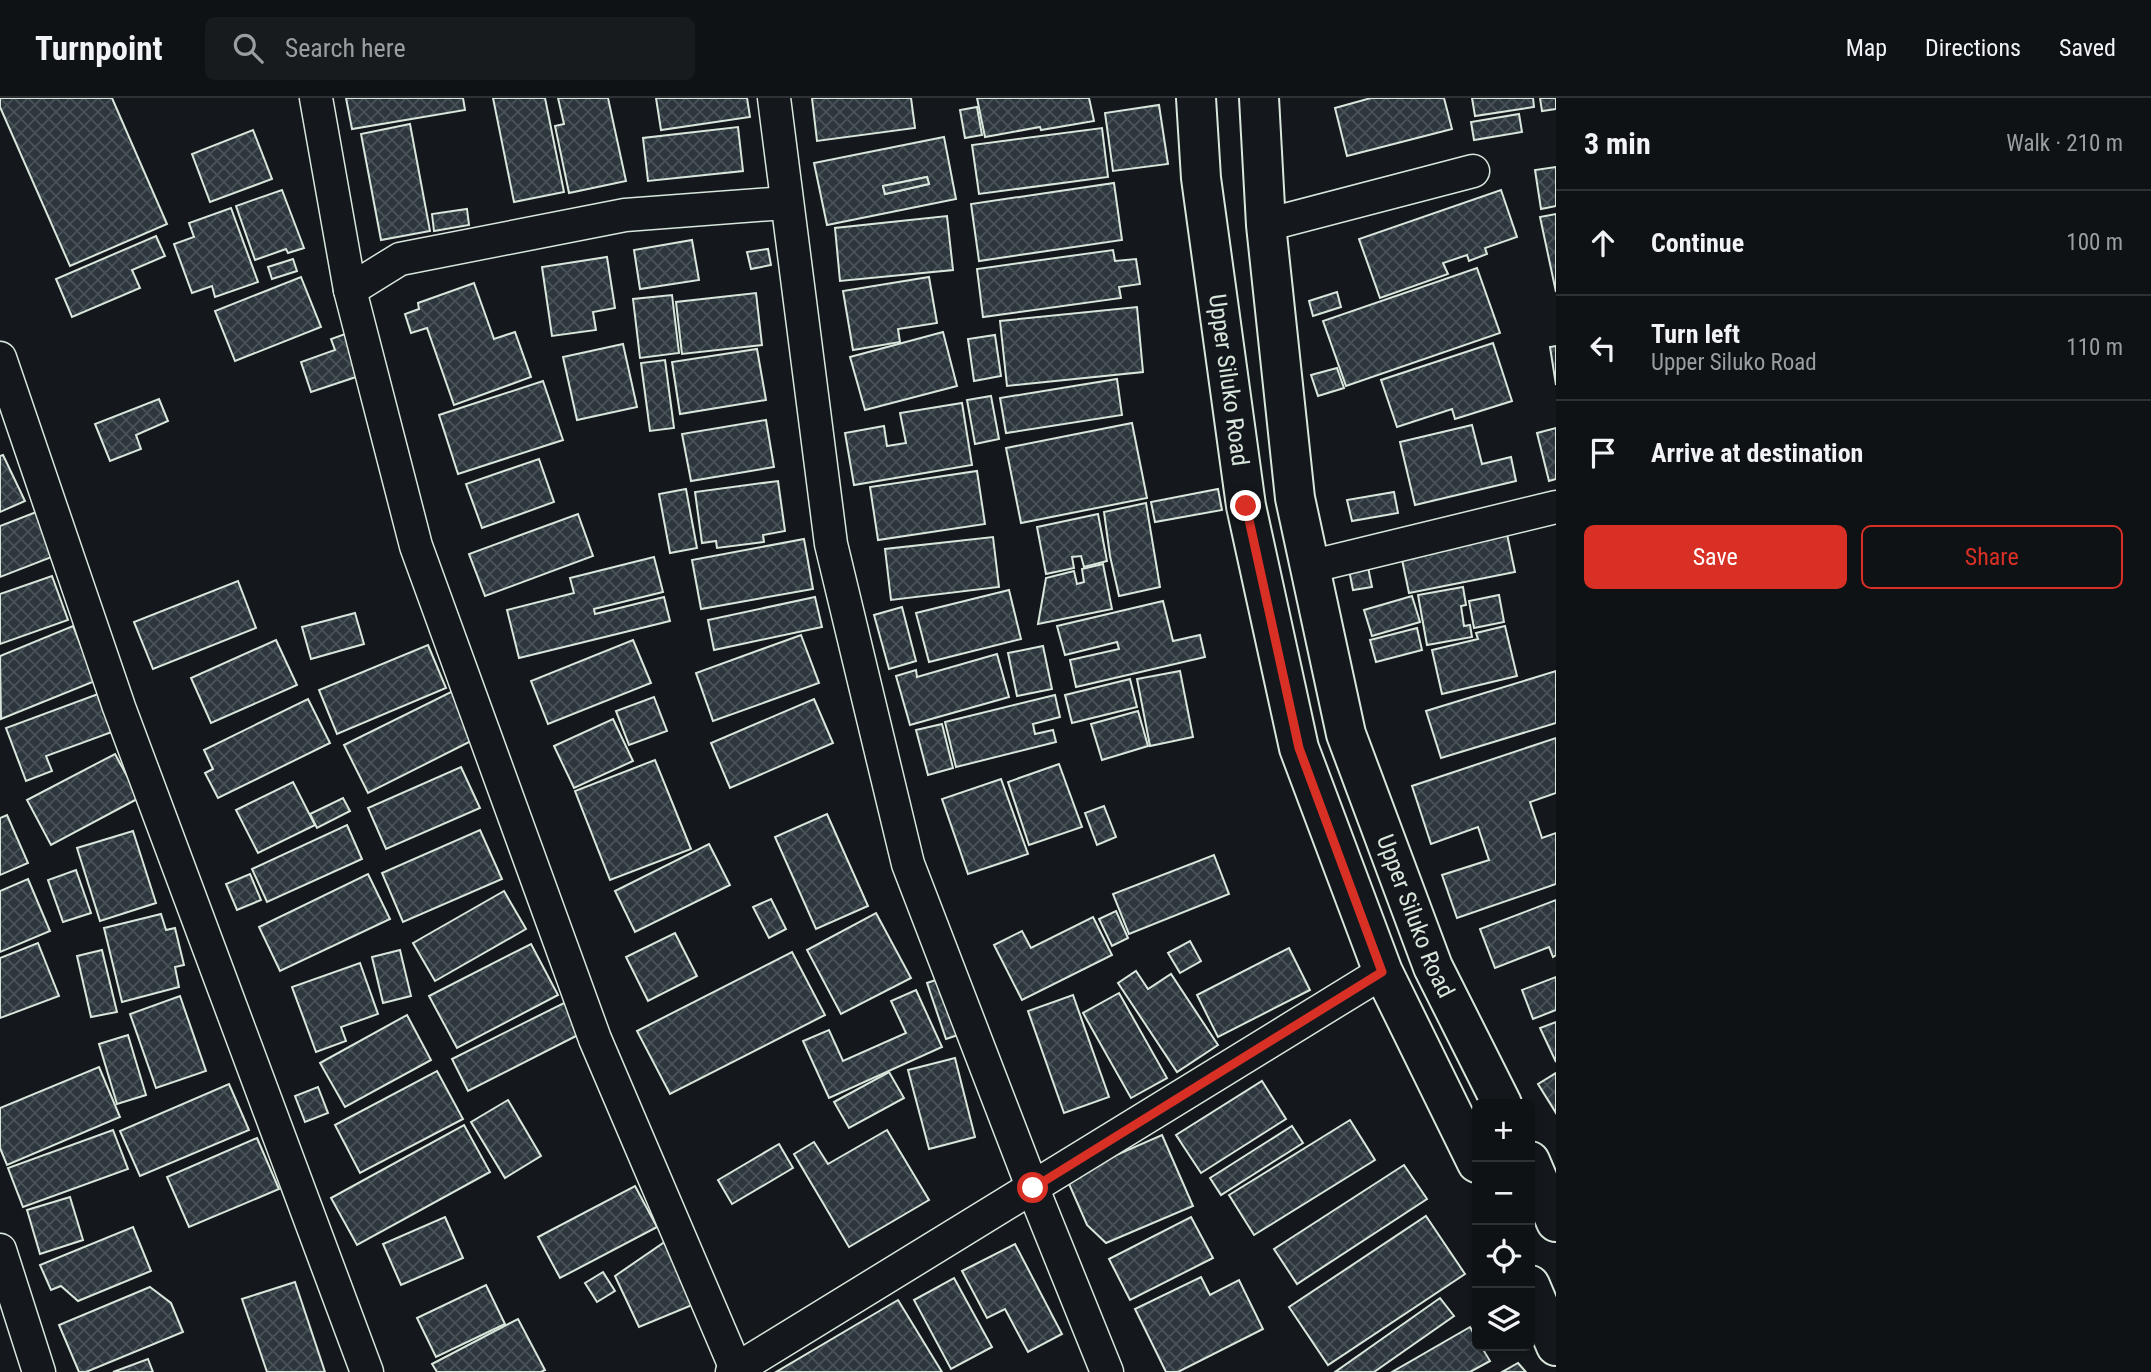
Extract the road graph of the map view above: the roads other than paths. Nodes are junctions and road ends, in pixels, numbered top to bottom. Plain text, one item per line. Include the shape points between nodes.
1 (316, 98) edge
2 (774, 98) edge
3 (1196, 98) edge
4 (1259, 98) edge
5 (1473, 171) dead end
6 (785, 203) junction
7 (1266, 225) junction
8 (350, 290) junction
9 (0, 358) edge
10 (1556, 507) edge
11 (1310, 566) junction
12 (1382, 972) junction
13 (1499, 1099) edge
14 (1477, 1162) edge
15 (1530, 1162) edge
16 (1033, 1188) junction
17 (1556, 1222) edge
18 (0, 1250) edge
19 (1531, 1288) edge
20 (1556, 1346) edge
21 (734, 1371) edge
22 (39, 1372) edge
23 (367, 1372) edge
24 (1107, 1372) edge

1 - 8 street
2 - 6 street
3 - 12 main road, Upper Siluko Road via 1201,178 1246,506 1299,748
4 - 7 main road, Upper Siluko Road
5 - 7 street
6 - 8 street via 625,215 400,259
6 - 16 street via 831,544 908,863
7 - 11 main road, Upper Siluko Road via 1295,498
8 - 21 street via 416,546 595,1039
9 - 23 street via 118,707
10 - 11 street
11 - 13 main road, Upper Siluko Road via 1346,734 1433,967
12 - 14 main road, Upper Siluko Road
12 - 16 street
15 - 17 main road
16 - 21 street
16 - 24 street
18 - 22 street
19 - 20 main road

